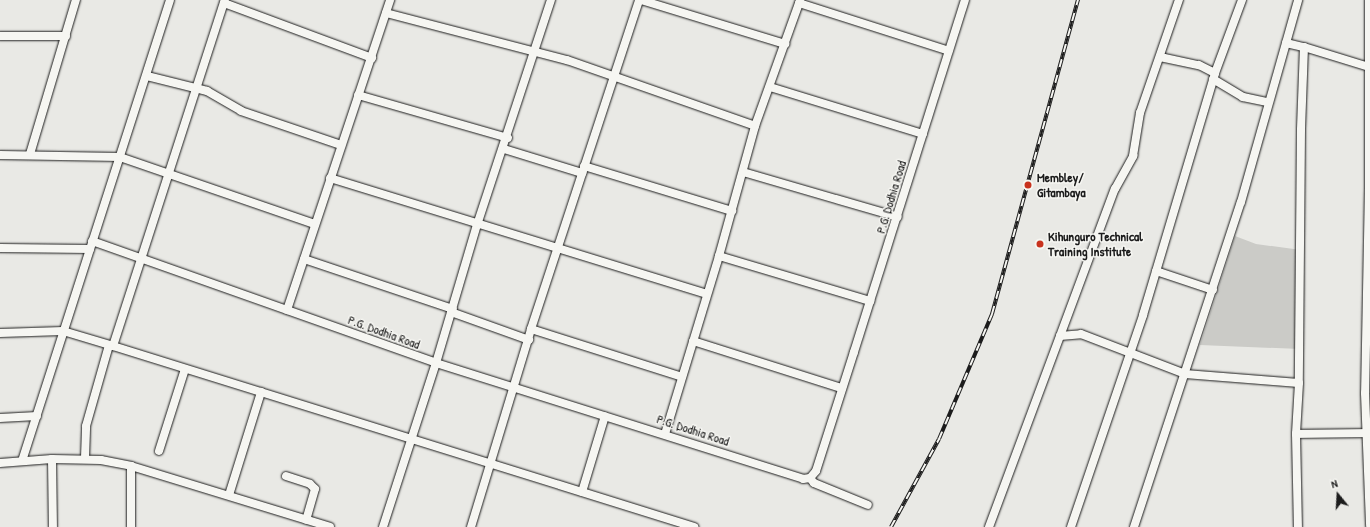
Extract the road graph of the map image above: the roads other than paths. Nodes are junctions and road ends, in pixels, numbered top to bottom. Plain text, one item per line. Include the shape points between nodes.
1 (76, 0) edge
2 (170, 0) edge
3 (390, 0) edge
4 (551, 0) edge
5 (640, 0) edge
6 (965, 0) edge
7 (1178, 0) edge
8 (1242, 0) edge
9 (1298, 0) edge
10 (1369, 0) edge
11 (224, 1) edge
12 (800, 1) edge
13 (386, 14) junction
14 (0, 36) edge
15 (66, 36) junction
16 (1286, 43) junction
17 (785, 44) junction
18 (1304, 47) junction
19 (949, 51) junction
20 (533, 52) junction
21 (1160, 57) junction
22 (372, 58) junction
23 (1369, 67) junction
24 (147, 76) junction
25 (1214, 76) junction
26 (613, 77) junction
27 (770, 87) junction
28 (196, 89) junction
29 (358, 95) junction
30 (1267, 102) junction
31 (1369, 107) edge
32 (754, 126) junction
33 (923, 134) junction
34 (508, 138) junction
35 (341, 145) junction
36 (504, 149) junction
37 (30, 154) junction
38 (0, 155) edge
39 (120, 156) junction
40 (583, 170) junction
41 (171, 172) junction
42 (743, 172) junction
43 (330, 178) junction
44 (732, 211) junction
45 (898, 217) junction
46 (315, 224) junction
47 (477, 225) junction
48 (91, 245) junction
49 (0, 248) edge
50 (558, 249) junction
51 (719, 256) junction
52 (143, 259) junction
53 (304, 259) junction
54 (1156, 271) junction
55 (1213, 290) junction
56 (707, 294) junction
57 (870, 301) junction
58 (287, 310) junction
59 (452, 310) junction
60 (531, 330) junction
61 (63, 331) junction
62 (0, 333) edge
63 (1060, 336) junction
64 (529, 340) junction
65 (693, 341) junction
66 (111, 346) junction
67 (1130, 353) junction
68 (436, 363) junction
69 (185, 369) junction
70 (1185, 374) junction
71 (682, 377) junction
72 (1299, 383) junction
73 (513, 388) junction
74 (841, 388) junction
75 (261, 392) junction
76 (1368, 393) edge
77 (36, 416) junction
78 (605, 416) junction
79 (0, 418) edge
80 (1367, 433) junction
81 (665, 434) junction
82 (1296, 434) junction
83 (412, 439) junction
84 (159, 451) dead end
85 (85, 458) junction
86 (52, 459) junction
87 (22, 461) junction
88 (0, 463) edge
89 (489, 464) junction
90 (131, 466) junction
91 (286, 476) dead end
92 (810, 478) junction
93 (582, 492) junction
94 (229, 495) junction
95 (868, 505) dead end
96 (308, 523) edge
97 (1370, 526) edge
98 (53, 527) edge
99 (130, 527) edge
100 (330, 527) edge
101 (383, 527) edge
102 (470, 527) edge
103 (694, 527) edge
104 (989, 527) edge
105 (1071, 527) edge
106 (1134, 527) edge
107 (1298, 527) edge

1 - 15 street
2 - 24 street
3 - 13 street
4 - 20 street
5 - 17 street
5 - 26 street
6 - 19 street, P.G. Dodhia Road
7 - 21 street
8 - 25 street
9 - 16 street
10 - 23 street
11 - 22 street
11 - 28 street
12 - 17 street
12 - 19 street
13 - 20 street
13 - 22 street
14 - 15 street
15 - 37 street
16 - 18 street
16 - 30 street
17 - 27 street
18 - 23 street
18 - 72 street
19 - 33 street, P.G. Dodhia Road
20 - 26 street via 567,60
20 - 34 street
21 - 25 street via 1199,65
21 - 63 street via 1140,113 1133,156 1115,189
22 - 29 street
23 - 31 street
24 - 28 street
24 - 39 street
25 - 30 street via 1243,97
25 - 54 street
26 - 32 street
26 - 40 street
27 - 32 street
27 - 33 street
28 - 35 street via 220,96 241,112
28 - 41 street
29 - 34 street
29 - 35 street
30 - 55 street via 1241,202
31 - 76 street
32 - 42 street
33 - 45 street, P.G. Dodhia Road
34 - 36 street
35 - 43 street
36 - 40 street
36 - 47 street
37 - 38 street
37 - 39 street
39 - 41 street
39 - 48 street
40 - 44 street
40 - 50 street
41 - 46 street
41 - 52 street
42 - 44 street
42 - 45 street
43 - 46 street
43 - 47 street
44 - 51 street
45 - 57 street, P.G. Dodhia Road
46 - 53 street
47 - 50 street
47 - 59 street
48 - 49 street, P.G. Dodhia Road
48 - 52 street, P.G. Dodhia Road
48 - 61 street
50 - 56 street
50 - 60 street
51 - 56 street
51 - 57 street
52 - 58 street, P.G. Dodhia Road
52 - 66 street
53 - 58 street
53 - 59 street
54 - 55 street
54 - 67 street
55 - 70 street
56 - 65 street
57 - 74 street, P.G. Dodhia Road
58 - 68 street, P.G. Dodhia Road
59 - 64 street
59 - 68 street
60 - 64 street
60 - 71 street
61 - 62 street
61 - 66 street
61 - 77 street
63 - 67 street via 1081,334
63 - 104 street
64 - 73 street
65 - 71 street
65 - 74 street
66 - 69 street
66 - 85 street via 86,426
67 - 70 street
67 - 105 street
68 - 73 street, P.G. Dodhia Road
68 - 83 street
69 - 75 street
69 - 84 street
70 - 72 street
70 - 106 street
71 - 81 street
72 - 82 street
73 - 78 street, P.G. Dodhia Road
73 - 89 street
74 - 92 street, P.G. Dodhia Road via 816,471
75 - 83 street
75 - 94 street
76 - 80 street
77 - 79 street
77 - 87 street
78 - 81 street, P.G. Dodhia Road
78 - 93 street
80 - 82 street
80 - 97 street
81 - 92 street, P.G. Dodhia Road via 804,479
82 - 107 street
83 - 89 street
83 - 101 street
85 - 86 street
85 - 90 street
86 - 87 street
86 - 98 street
87 - 88 street
89 - 93 street
89 - 102 street
90 - 94 street
90 - 99 street
91 - 96 street via 310,484 315,489
92 - 95 street via 814,483
93 - 103 street
94 - 96 street
96 - 100 street

